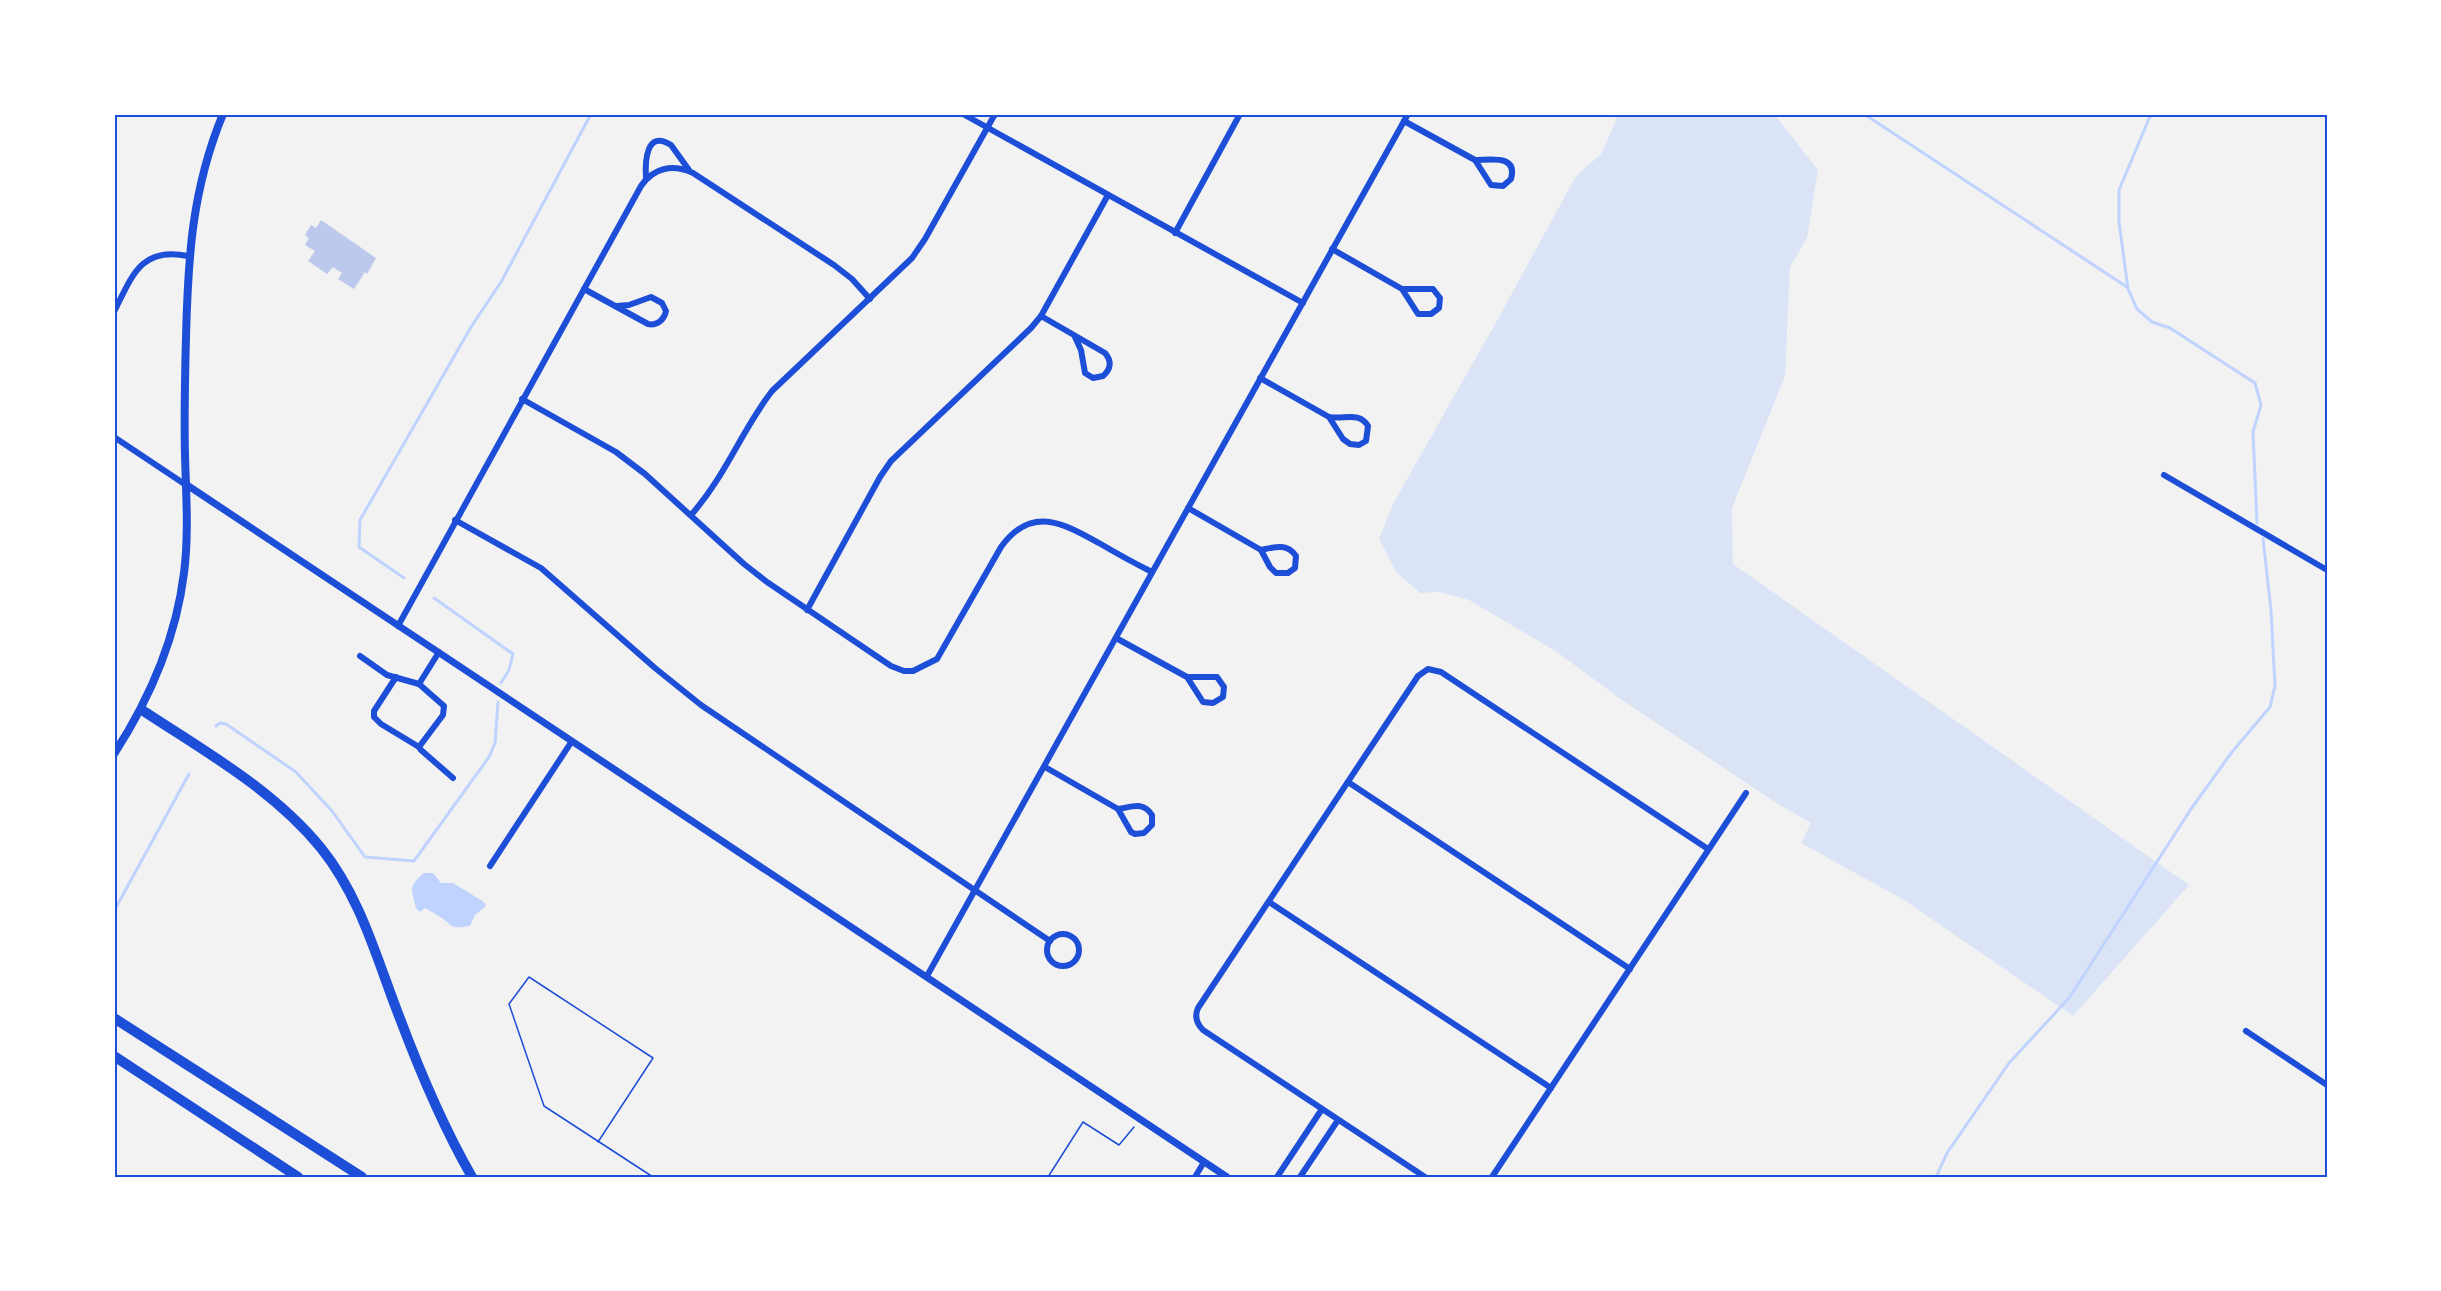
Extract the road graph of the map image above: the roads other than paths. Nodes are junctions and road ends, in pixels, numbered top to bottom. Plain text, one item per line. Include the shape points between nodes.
1 (223, 114) edge
2 (963, 114) edge
3 (995, 114) edge
4 (1240, 114) edge
5 (1406, 117) edge
6 (987, 127) junction
7 (1475, 160) junction
8 (689, 171) junction
9 (646, 178) junction
10 (1108, 195) junction
11 (1175, 232) junction
12 (1332, 249) junction
13 (188, 256) junction
14 (584, 289) junction
15 (1402, 289) junction
16 (870, 299) junction
17 (1303, 303) junction
18 (617, 306) junction
19 (114, 312) edge
20 (1041, 316) junction
21 (1075, 337) junction
22 (1260, 378) junction
23 (522, 399) junction
24 (1329, 417) junction
25 (114, 437) edge
26 (2164, 475) dead end
27 (187, 485) junction
28 (1188, 508) junction
29 (691, 515) junction
30 (455, 520) junction
31 (1261, 550) junction
32 (2327, 570) edge
33 (1152, 572) junction
34 (807, 610) junction
35 (398, 626) junction
36 (1116, 638) junction
37 (439, 652) junction
38 (360, 656) dead end
39 (396, 677) junction
40 (1187, 677) junction
41 (419, 684) junction
42 (142, 710) junction
43 (572, 741) junction
44 (419, 747) junction
45 (114, 754) edge
46 (1045, 767) junction
47 (453, 778) dead end
48 (1348, 782) junction
49 (1746, 793) dead end
50 (1118, 809) junction
51 (1708, 849) junction
52 (490, 866) dead end
53 (975, 890) junction
54 (1269, 902) junction
55 (1050, 941) junction
56 (1630, 969) junction
57 (927, 976) junction
58 (114, 1018) edge
59 (2246, 1031) dead end
60 (114, 1056) edge
61 (2327, 1085) edge
62 (1551, 1088) junction
63 (1322, 1109) junction
64 (1338, 1120) junction
65 (1204, 1162) junction
66 (298, 1177) edge
67 (362, 1177) edge
68 (472, 1177) edge
69 (1195, 1177) edge
70 (1227, 1177) edge
71 (1277, 1177) edge
72 (1300, 1177) edge
73 (1425, 1177) edge
74 (1492, 1177) edge

1 - 13 main road via 198,190
2 - 6 street
3 - 6 street
4 - 11 street
5 - 7 street
5 - 12 street
6 - 10 street
6 - 16 street via 920,247
7 - 7 street via 1491,185 1503,186 1511,179 1512,170 1507,162
8 - 9 street via 674,167
8 - 9 street via 671,145 659,142 648,150
8 - 16 street via 834,265
9 - 14 street
10 - 11 street
10 - 20 street
11 - 17 street
12 - 15 street
12 - 17 street
13 - 19 street via 168,252 144,263 130,279
13 - 27 main road
14 - 18 street
14 - 23 street
15 - 15 street via 1418,314 1431,314 1439,308 1440,298 1433,289
16 - 29 street via 772,391 716,485
17 - 22 street
18 - 18 street via 648,324 657,323 665,314 662,303 651,297
20 - 21 street
20 - 34 street via 1023,338 891,461
21 - 21 street via 1085,373 1093,378 1103,376 1110,367 1109,357
22 - 24 street
22 - 28 street
23 - 29 street via 616,452
23 - 30 street
24 - 24 street via 1345,441 1354,445 1366,441 1368,426 1361,418
25 - 27 street
26 - 32 street
27 - 35 street
27 - 42 main road via 182,588 165,650
28 - 31 street
28 - 33 street
29 - 34 street via 744,564
30 - 35 street
30 - 53 street via 541,568 701,705
31 - 31 street via 1276,573 1288,573 1295,568 1296,556 1288,548
33 - 34 street via 1064,525 1038,521 1021,526 1001,547 942,652 925,667 913,671 891,666
33 - 36 street
35 - 37 street
36 - 40 street
36 - 46 street
37 - 41 street
37 - 43 street
38 - 39 street
39 - 41 street
39 - 44 street via 374,717
40 - 40 street via 1203,702 1213,703 1223,697 1224,687 1217,677
41 - 44 street via 444,706 443,715
42 - 45 main road
42 - 68 highway via 262,790 295,820 332,864 364,919 435,1109
43 - 52 street
43 - 57 street
44 - 47 street
46 - 50 street
46 - 53 street
48 - 51 street via 1418,676 1428,669 1441,672
48 - 54 street
48 - 56 street
49 - 51 street
50 - 50 street via 1131,832 1140,834 1153,822 1144,807
51 - 56 street
53 - 55 street
53 - 57 street
54 - 62 street
54 - 63 street via 1196,1016 1203,1030
55 - 55 street via 1048,957 1057,965 1070,965 1078,957 1078,943 1070,935 1059,934
56 - 62 street
57 - 65 street
58 - 67 highway
59 - 61 street
60 - 66 highway
62 - 74 street
63 - 64 street
63 - 71 street
64 - 72 street
64 - 73 street
65 - 69 street
65 - 70 street

